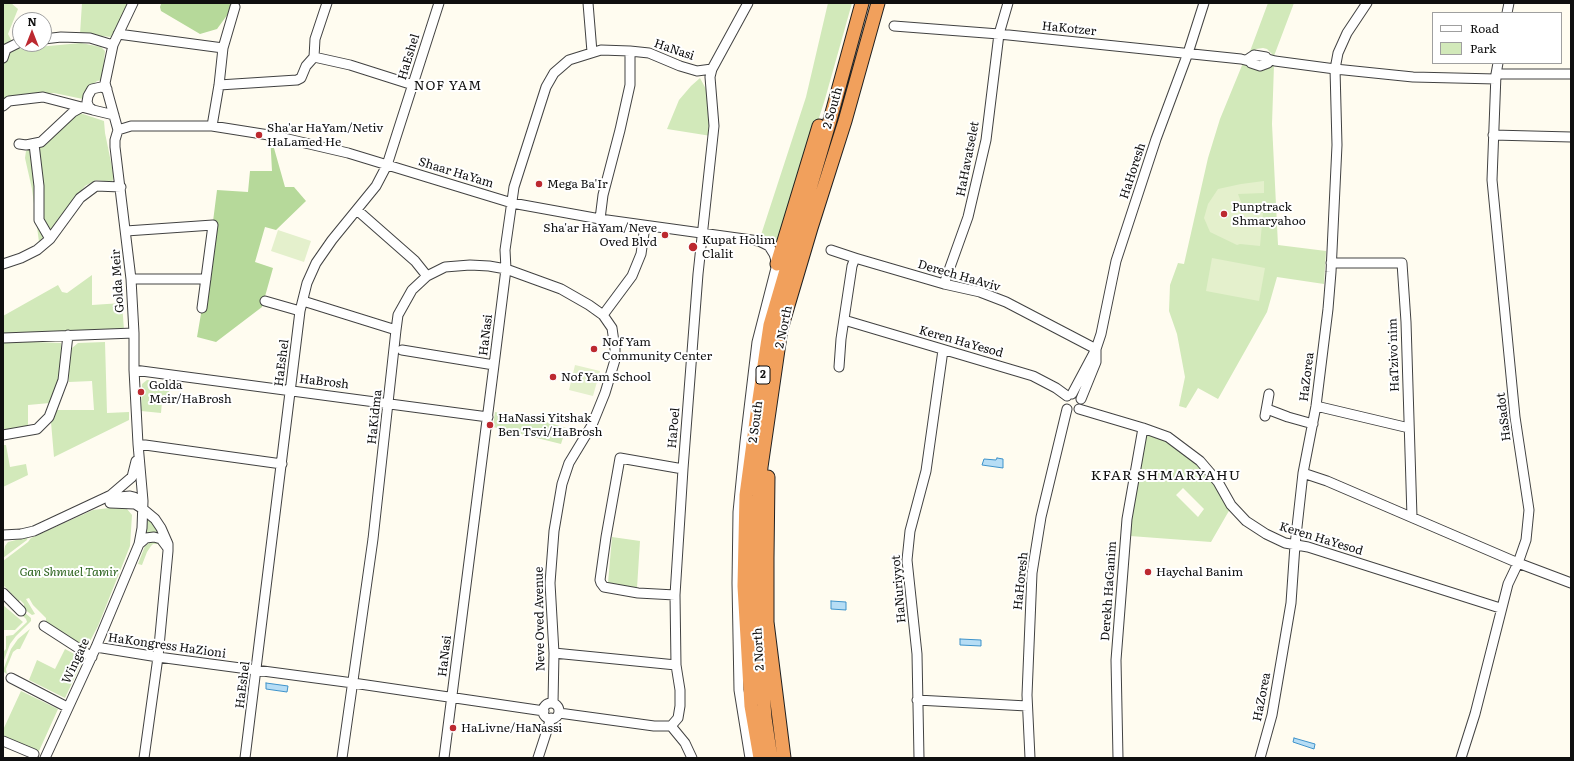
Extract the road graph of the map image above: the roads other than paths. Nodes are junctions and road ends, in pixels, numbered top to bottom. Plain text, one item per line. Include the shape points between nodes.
1 (133, 3) edge
2 (326, 3) edge
3 (439, 3) edge
4 (588, 3) edge
5 (748, 3) edge
6 (855, 3) edge
7 (862, 3) edge
8 (878, 3) edge
9 (1008, 3) edge
10 (1204, 3) edge
11 (1367, 3) edge
12 (235, 7) dead end
13 (894, 26) dead end
14 (118, 34) junction
15 (999, 34) junction
16 (52, 38) edge
17 (113, 45) junction
18 (12, 46) edge
19 (223, 48) junction
20 (630, 51) junction
21 (592, 52) junction
22 (1188, 53) junction
23 (314, 57) junction
24 (3, 58) edge
25 (3, 62) edge
26 (1498, 64) edge
27 (3, 66) edge
28 (712, 69) junction
29 (1335, 69) junction
30 (697, 71) junction
31 (1571, 74) edge
32 (1496, 76) junction
33 (219, 85) junction
34 (413, 85) junction
35 (107, 89) junction
36 (711, 92) junction
37 (3, 106) edge
38 (82, 107) junction
39 (93, 110) junction
40 (114, 115) junction
41 (212, 126) junction
42 (118, 130) junction
43 (1494, 135) junction
44 (1571, 137) edge
45 (19, 144) dead end
46 (34, 144) junction
47 (387, 164) junction
48 (121, 187) junction
49 (512, 203) junction
50 (357, 210) junction
51 (600, 219) junction
52 (645, 226) junction
53 (126, 231) junction
54 (702, 234) junction
55 (50, 240) junction
56 (831, 250) dead end
57 (855, 258) junction
58 (3, 264) edge
59 (777, 264) junction
60 (1331, 264) junction
61 (506, 269) junction
62 (427, 276) junction
63 (131, 278) junction
64 (206, 278) junction
65 (944, 284) junction
66 (265, 301) dead end
67 (303, 301) junction
68 (202, 308) dead end
69 (300, 311) junction
70 (603, 315) junction
71 (844, 320) junction
72 (396, 330) junction
73 (134, 333) junction
74 (68, 335) junction
75 (3, 338) edge
76 (1096, 349) junction
77 (402, 350) dead end
78 (943, 350) junction
79 (494, 365) junction
80 (839, 367) dead end
81 (134, 370) junction
82 (290, 390) junction
83 (1269, 394) dead end
84 (1070, 395) junction
85 (1081, 399) junction
86 (771, 401) junction
87 (389, 403) junction
88 (1316, 406) junction
89 (1067, 409) junction
90 (1079, 409) junction
91 (488, 417) junction
92 (1313, 424) junction
93 (1143, 428) junction
94 (1409, 428) junction
95 (3, 435) edge
96 (138, 449) junction
97 (282, 464) junction
98 (683, 469) junction
99 (1302, 473) junction
100 (106, 501) junction
101 (140, 508) junction
102 (1412, 517) junction
103 (5, 536) edge
104 (139, 544) junction
105 (1295, 545) junction
106 (168, 551) junction
107 (1518, 563) junction
108 (127, 572) junction
109 (1571, 583) edge
110 (3, 593) edge
111 (676, 595) junction
112 (1500, 608) junction
113 (21, 611) dead end
114 (44, 626) dead end
115 (96, 647) junction
116 (554, 653) junction
117 (92, 657) junction
118 (158, 657) junction
119 (676, 665) junction
120 (256, 671) junction
121 (11, 678) dead end
122 (353, 683) junction
123 (452, 698) junction
124 (917, 700) junction
125 (553, 703) junction
126 (1028, 706) junction
127 (67, 707) junction
128 (544, 711) junction
129 (559, 713) junction
130 (551, 718) junction
131 (671, 726) junction
132 (3, 741) edge
133 (34, 754) dead end
134 (45, 758) edge
135 (144, 758) edge
136 (245, 758) edge
137 (342, 758) edge
138 (444, 758) edge
139 (538, 758) edge
140 (692, 758) edge
141 (750, 758) edge
142 (760, 758) edge
143 (771, 758) edge
144 (784, 758) edge
145 (919, 758) edge
146 (1030, 758) edge
147 (1118, 758) edge
148 (1260, 758) edge
149 (1461, 758) edge

1 - 14 street, Golda Meir
2 - 23 street via 315,39
3 - 34 street, HaEshel
4 - 21 street
5 - 28 street, HaPoel
6 - 59 highway
7 - 142 highway, 2 South / 2 via 770,325 758,406 746,495 744,586 751,706
8 - 86 highway, 2 North / 2 via 845,121 781,329
9 - 15 street, HaHavatselet
10 - 22 street, HaHoresh
11 - 29 street, HaZorea via 1347,33
12 - 19 street
13 - 15 street, HaKotzer
14 - 17 street, Golda Meir
14 - 19 street
15 - 22 street, HaKotzer
15 - 65 street, HaHavatselet via 986,140 968,217
16 - 17 street via 90,38
17 - 35 street, Golda Meir via 105,83
18 - 24 street via 6,49
19 - 33 street
20 - 21 street, HaNasi
20 - 30 street, HaNasi via 649,53
20 - 51 street via 630,85 603,195
21 - 49 street, HaNasi via 568,60 554,73 546,87 514,187
22 - 29 street, HaKotzer via 1246,59 1260,66 1270,61
22 - 76 street, HaHoresh via 1156,139 1116,261
23 - 33 street via 306,66 301,78 297,80
23 - 34 street via 350,64
25 - 27 street
26 - 32 street, HaSadot
28 - 30 street
28 - 36 street, HaPoel
29 - 32 street via 1413,77
29 - 60 street, HaZorea via 1337,145
30 - 36 street, HaPoel via 703,76
31 - 32 street
32 - 43 street, HaSadot
33 - 41 street
34 - 47 street, HaEshel
35 - 39 street via 96,87 89,92 87,102
35 - 40 street, Golda Meir
36 - 54 street, HaPoel via 714,126
37 - 38 street via 9,101 43,97
38 - 39 street
38 - 46 street via 73,112 41,142
39 - 40 street
40 - 42 street, Golda Meir
41 - 42 street, Shaar HaYam via 131,126
41 - 47 street, Shaar HaYam via 317,145
42 - 48 street, Golda Meir via 115,147
43 - 44 street
43 - 107 street, HaSadot via 1492,180 1515,417 1529,510 1526,540
45 - 46 street
46 - 55 street via 39,186 39,220
47 - 49 street, Shaar HaYam
47 - 50 street, HaEshel via 376,186
48 - 53 street, Golda Meir
48 - 55 street via 96,186 80,198
49 - 51 street, Shaar HaYam
49 - 61 street, HaNasi via 505,250
50 - 62 street via 415,261
50 - 67 street, HaEshel via 316,263 307,283
51 - 52 street, Shaar HaYam
52 - 54 street, Shaar HaYam
52 - 70 street via 641,254 632,276
53 - 63 street, Golda Meir
53 - 64 street via 213,224
54 - 59 street, Shaar HaYam via 759,241 769,246
54 - 98 street, HaPoel
55 - 58 street via 37,250
56 - 57 street, Derech HaAviv
57 - 65 street, Derech HaAviv
57 - 71 street
59 - 141 street via 757,342 738,512 739,690
60 - 88 street, HaZorea
60 - 94 street, HaTzivo'nim via 1402,264
61 - 62 street, HaKidma via 470,265 445,267
61 - 70 street, HaKidma via 561,289
61 - 79 street, HaNasi
62 - 72 street, HaKidma via 412,290 398,315
63 - 64 street
63 - 73 street, Golda Meir
64 - 68 street
65 - 76 street, Derech HaAviv via 980,292 1006,302
66 - 69 street
67 - 69 street, HaEshel
67 - 72 street
69 - 82 street, HaEshel
70 - 116 street, Neve Oved Avenue via 612,328 615,360 592,425 569,463 562,484 554,530 550,583
71 - 78 street, Keren HaYesod
71 - 80 street
72 - 87 street, HaKidma
73 - 74 street
73 - 81 street, Golda Meir
74 - 75 street
74 - 95 street via 62,380 49,417 37,429
76 - 84 street, HaHoresh
76 - 85 street, HaHoresh via 1096,362
77 - 79 street
78 - 84 street, Keren HaYesod via 1032,376
78 - 124 street, HaNuriyyot via 926,471 910,531 907,560 916,635
79 - 91 street, HaNasi
81 - 82 street, HaBrosh
81 - 96 street, Golda Meir
82 - 87 street, HaBrosh
82 - 97 street, HaEshel
83 - 92 street via 1266,412
84 - 85 street
84 - 89 street via 1064,401
85 - 90 street
86 - 143 highway, 2 North / 2 via 761,467 756,567 761,674
86 - 144 highway via 767,622
87 - 91 street, HaBrosh
87 - 122 street, HaKidma
88 - 92 street, HaZorea
88 - 94 street
89 - 90 street via 1073,412
89 - 126 street, HaHoresh via 1041,518 1032,573 1028,636
90 - 93 street, Keren HaYesod
91 - 123 street, HaNasi
92 - 99 street, HaZorea
93 - 105 street, Keren HaYesod via 1168,437 1200,461 1218,482 1231,505 1246,521 1266,534
93 - 147 street, Derekh HaGanim via 1126,527 1116,660
94 - 102 street, HaTzivo'nim
96 - 97 street
96 - 100 street via 132,477
96 - 101 street, Golda Meir
97 - 120 street, HaEshel
98 - 111 street, HaPoel
98 - 111 street via 620,458 601,583 604,587 638,593
99 - 102 street via 1327,480
99 - 105 street, HaZorea
100 - 101 street
100 - 101 street via 124,496 134,497
100 - 103 street via 90,505 34,531
101 - 104 street, Wingate
101 - 106 street via 155,519 161,528
101 - 108 street, Wingate via 134,548
102 - 107 street
104 - 106 street via 146,538 158,538 164,542
104 - 108 street, Wingate
105 - 112 street, Keren HaYesod
105 - 148 street, HaZorea via 1292,603 1272,715
106 - 118 street
107 - 109 street
107 - 112 street, HaSadot
108 - 115 street, Wingate
110 - 113 street
111 - 119 street, HaPoel
112 - 149 street, HaSadot via 1475,714
114 - 117 street
115 - 117 street, Wingate
115 - 118 street, HaKongress HaZioni
116 - 119 street
116 - 125 street, Neve Oved Avenue
117 - 127 street, Wingate
118 - 120 street, HaKongress HaZioni
118 - 135 street
119 - 131 street, HaPoel via 680,706 678,718
120 - 122 street, HaKongress HaZioni
120 - 136 street, HaEshel
121 - 127 street
122 - 123 street, HaKongress HaZioni
122 - 137 street, HaKidma
123 - 128 street, HaKongress HaZioni
123 - 138 street, HaNasi
124 - 126 street
124 - 145 street, HaNuriyyot
125 - 128 street via 546,705
125 - 129 street
126 - 146 street, HaHoresh
127 - 134 street, Wingate
128 - 130 street via 545,716
129 - 130 street
129 - 131 street
130 - 139 street
131 - 140 street via 685,743
132 - 133 street

